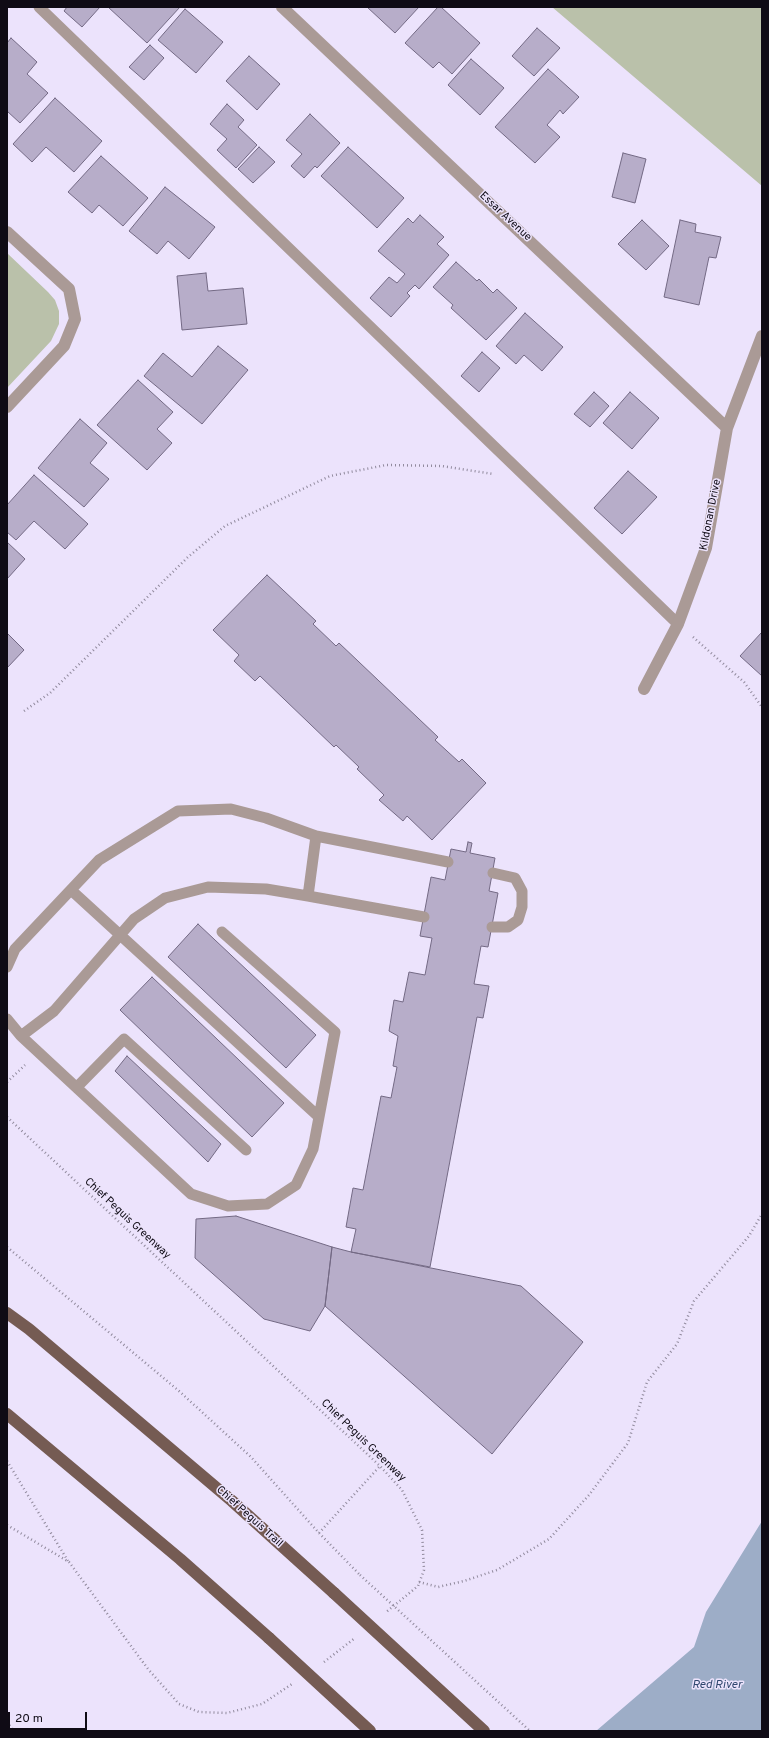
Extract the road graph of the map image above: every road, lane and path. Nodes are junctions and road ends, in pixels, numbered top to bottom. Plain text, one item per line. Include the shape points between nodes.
1 (39, 7) edge
2 (282, 7) edge
3 (7, 232) edge
4 (762, 336) edge
5 (7, 407) edge
6 (727, 428) junction
7 (499, 476) dead end
8 (678, 624) junction
9 (644, 689) dead end
10 (762, 707) edge
11 (24, 711) dead end
12 (316, 836) junction
13 (448, 862) dead end
14 (493, 872) dead end
15 (71, 890) junction
16 (308, 896) junction
17 (424, 917) dead end
18 (492, 927) dead end
19 (222, 932) dead end
20 (120, 935) junction
21 (7, 967) edge
22 (7, 1019) edge
23 (21, 1036) junction
24 (77, 1087) junction
25 (319, 1116) junction
26 (7, 1117) edge
27 (246, 1150) dead end
28 (762, 1214) edge
29 (7, 1247) edge
30 (7, 1313) edge
31 (7, 1414) edge
32 (7, 1461) edge
33 (380, 1466) junction
34 (7, 1525) edge
35 (319, 1533) junction
36 (68, 1562) junction
37 (419, 1582) junction
38 (381, 1616) dead end
39 (357, 1636) dead end
40 (320, 1665) dead end
41 (294, 1682) dead end
42 (7, 1722) edge
43 (14, 1731) edge
44 (370, 1731) edge
45 (484, 1731) edge
46 (530, 1731) edge

1 - 8 lane
2 - 6 street, Essar Avenue
3 - 5 street via 69,289 75,320 64,346
4 - 6 street, Kildonan Drive
6 - 8 street, Kildonan Drive via 706,548
7 - 11 path via 442,466 386,465 330,476 273,502 225,526 188,557 50,693
8 - 9 street, Kildonan Drive
8 - 10 path via 744,682
12 - 13 lane
12 - 15 lane via 266,818 231,809 178,811 99,860
12 - 16 lane
14 - 18 lane via 515,878 522,891 522,907 518,920 508,927
15 - 20 lane
15 - 21 lane via 15,949
16 - 17 lane
16 - 20 lane via 266,889 208,888 165,898 134,919
19 - 25 lane via 335,1032
20 - 23 lane via 54,1011
20 - 25 lane
22 - 23 lane
23 - 24 lane
24 - 25 lane via 191,1194 228,1206 268,1204 296,1186 313,1149
24 - 27 lane via 124,1039
26 - 33 path, Chief Peguis Greenway
28 - 37 path via 748,1236 694,1301 677,1344 647,1382 628,1442 589,1495 549,1539 496,1570 464,1581 438,1587
29 - 35 path via 180,1391 251,1457
30 - 45 main road, Chief Peguis Trail, bridge via 226,1496
31 - 44 main road, bridge via 180,1558
32 - 36 path
33 - 35 path
33 - 37 path, Chief Peguis Greenway via 402,1490 422,1530 424,1570
34 - 36 path
35 - 46 path, bridge
36 - 41 path via 148,1669 179,1704 199,1712 228,1713 262,1704
37 - 38 path, Chief Peguis Greenway via 418,1586
39 - 40 path
42 - 43 path

